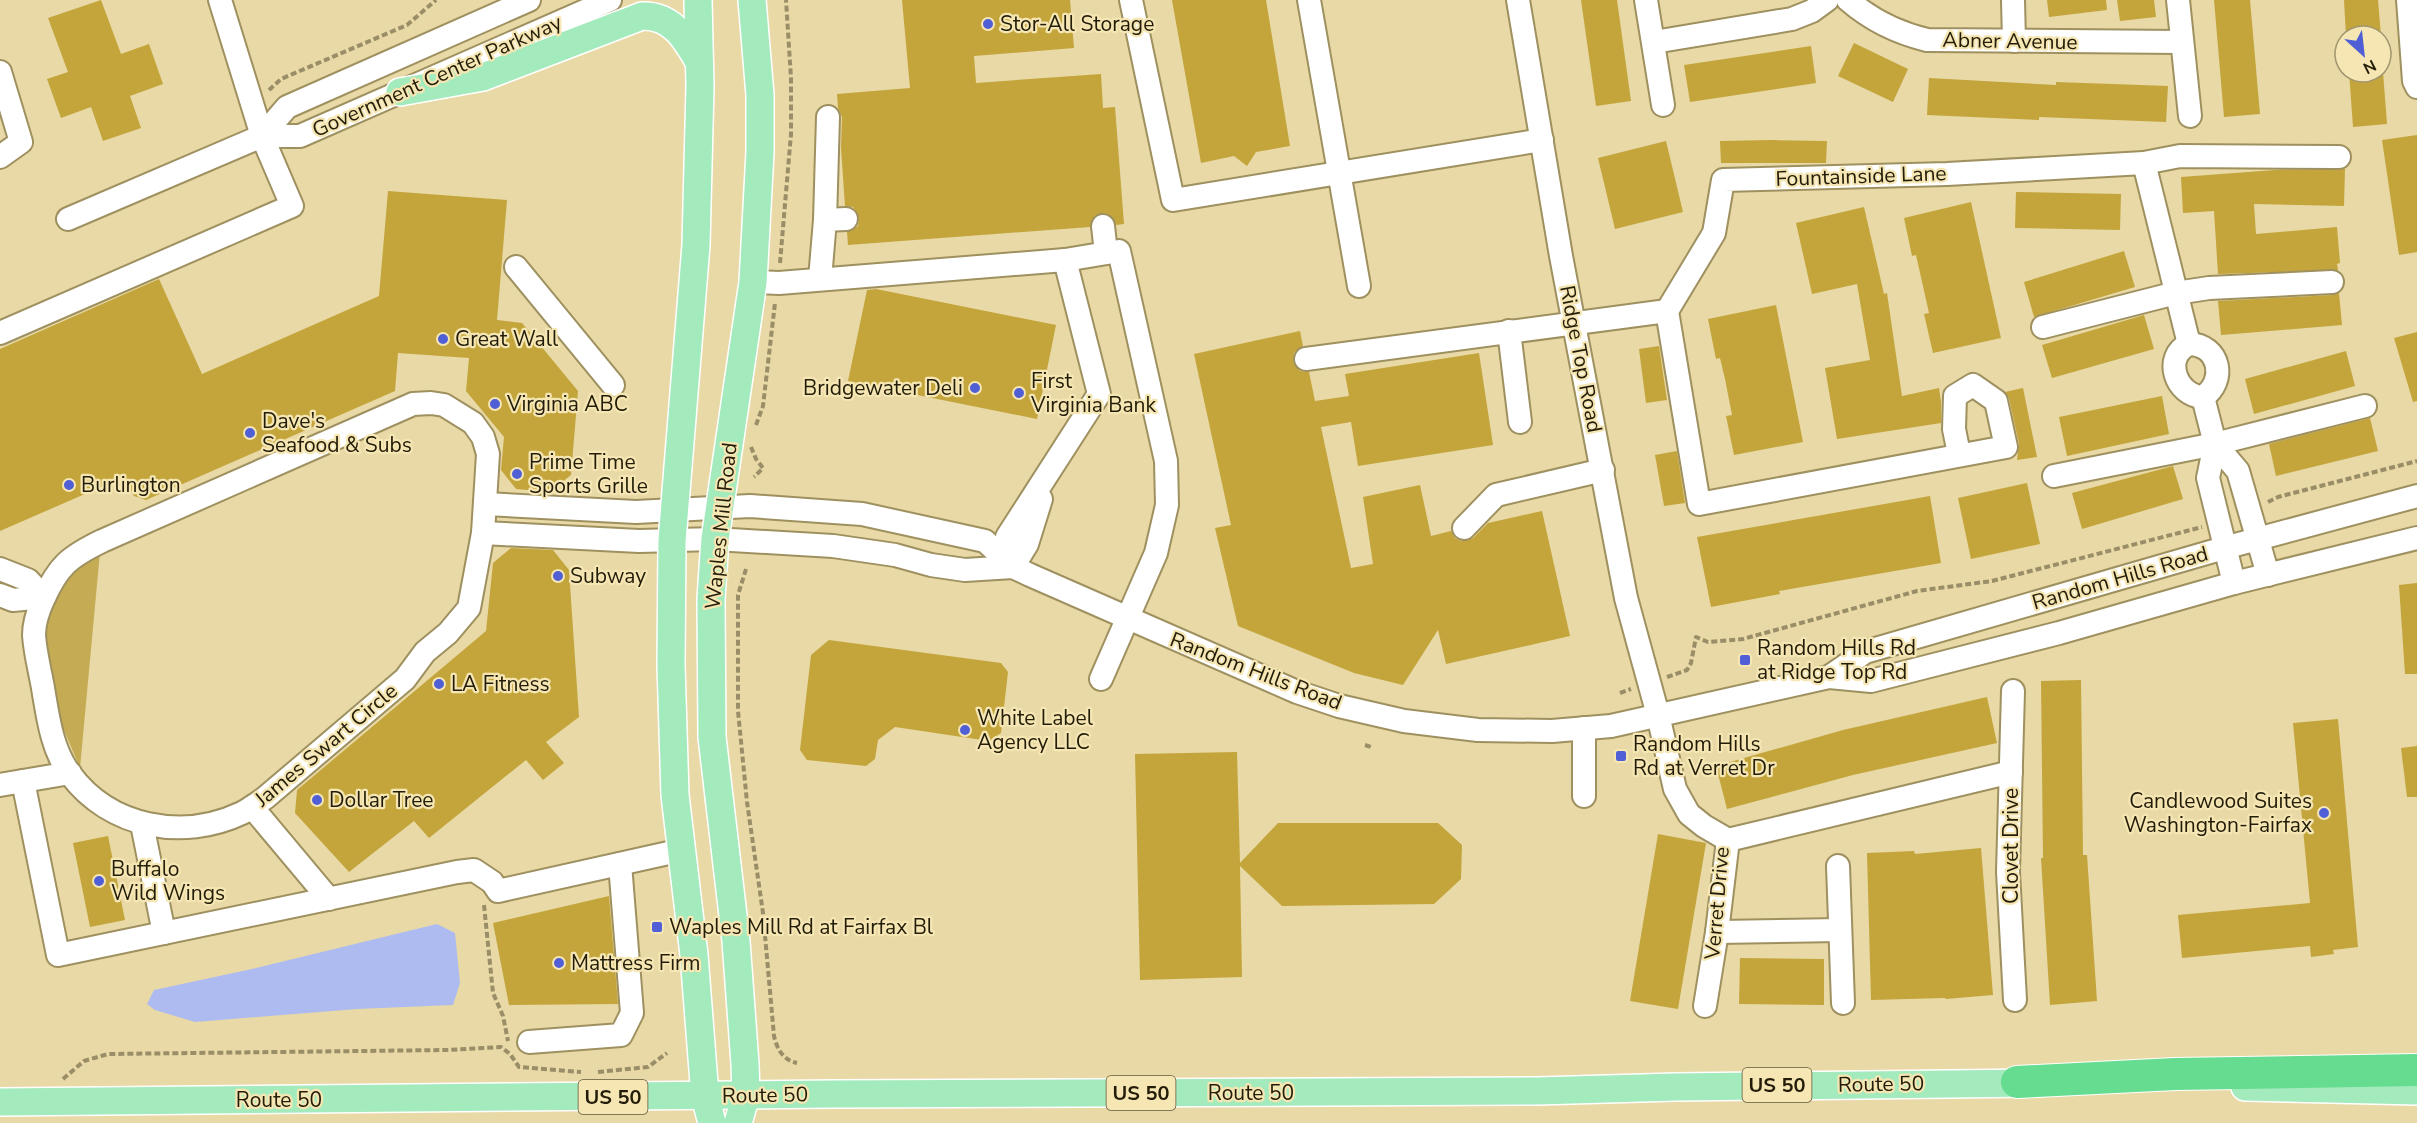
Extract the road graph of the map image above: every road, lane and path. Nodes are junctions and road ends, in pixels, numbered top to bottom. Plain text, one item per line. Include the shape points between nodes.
1 (220, 0) edge
2 (436, 0) edge
3 (529, 0) edge
4 (610, 0) edge
5 (698, 0) edge
6 (752, 0) edge
7 (1131, 0) edge
8 (1309, 0) edge
9 (1518, 0) edge
10 (1646, 0) edge
11 (1827, 0) edge
12 (1848, 0) edge
13 (2013, 0) edge
14 (2178, 0) edge
15 (2408, 0) edge
16 (2014, 41) junction
17 (1654, 42) junction
18 (2182, 42) junction
19 (699, 62) junction
20 (0, 72) edge
21 (2417, 87) edge
22 (400, 92) junction
23 (250, 101) junction
24 (1663, 105) dead end
25 (2190, 116) dead end
26 (828, 117) dead end
27 (262, 136) junction
28 (1542, 140) junction
29 (0, 157) edge
30 (2339, 157) dead end
31 (2144, 163) junction
32 (1340, 173) junction
33 (68, 219) dead end
34 (1103, 226) dead end
35 (1106, 253) junction
36 (1065, 260) junction
37 (516, 267) dead end
38 (820, 279) junction
39 (753, 282) junction
40 (2332, 282) dead end
41 (1359, 286) dead end
42 (2176, 293) junction
43 (1667, 311) junction
44 (1574, 322) junction
45 (2043, 327) dead end
46 (1509, 331) junction
47 (0, 333) edge
48 (2189, 344) junction
49 (1306, 359) dead end
50 (612, 385) dead end
51 (2203, 397) junction
52 (2365, 406) dead end
53 (1520, 422) dead end
54 (2215, 444) junction
55 (1959, 454) dead end
56 (2417, 461) edge
57 (1603, 470) junction
58 (2054, 476) dead end
59 (2417, 496) edge
60 (486, 504) junction
61 (675, 508) junction
62 (720, 508) junction
63 (2249, 512) junction
64 (2218, 523) junction
65 (1464, 528) dead end
66 (483, 533) junction
67 (2417, 538) edge
68 (715, 539) junction
69 (2257, 539) junction
70 (672, 541) junction
71 (2224, 548) junction
72 (1013, 567) junction
73 (0, 569) edge
74 (746, 569) dead end
75 (2268, 575) junction
76 (2234, 583) junction
77 (0, 595) edge
78 (44, 597) junction
79 (1129, 620) junction
80 (1829, 677) junction
81 (1101, 679) dead end
82 (1649, 683) junction
83 (2013, 691) dead end
84 (1620, 693) dead end
85 (1658, 715) junction
86 (1584, 728) junction
87 (1365, 745) dead end
88 (1371, 747) dead end
89 (2011, 772) junction
90 (69, 774) junction
91 (23, 781) junction
92 (0, 785) edge
93 (1584, 796) dead end
94 (252, 807) junction
95 (142, 824) junction
96 (1728, 840) junction
97 (682, 850) junction
98 (620, 864) junction
99 (1838, 866) dead end
100 (483, 875) junction
101 (329, 899) junction
102 (1840, 930) junction
103 (1717, 932) junction
104 (164, 933) junction
105 (2015, 1000) dead end
106 (1843, 1003) dead end
107 (1705, 1006) dead end
108 (520, 1048) junction
109 (667, 1053) dead end
110 (797, 1063) dead end
111 (2417, 1070) edge
112 (582, 1072) dead end
113 (592, 1072) dead end
114 (2017, 1082) junction
115 (56, 1083) dead end
116 (2417, 1091) edge
117 (746, 1095) junction
118 (705, 1096) junction
119 (0, 1102) edge
120 (712, 1123) edge
121 (738, 1123) edge

1 - 23 street
2 - 23 path via 407,24 281,79
3 - 27 street, Government Center Parkway via 287,107
4 - 22 street, Government Center Parkway
5 - 19 main road, Waples Mill Road
6 - 39 main road, Waples Mill Road via 760,95
7 - 32 street via 1173,200
8 - 32 street
9 - 28 street, Ridge Top Road
10 - 17 street
11 - 17 street via 1792,19
12 - 16 street, Abner Avenue via 1872,18 1912,36 1936,41
13 - 16 street
14 - 18 street
15 - 21 street
16 - 18 street, Abner Avenue
17 - 24 street
18 - 25 street
19 - 22 main road via 676,29 652,16 642,16 483,77
19 - 61 main road, Waples Mill Road via 696,245
20 - 29 street via 21,142
22 - 27 street, Government Center Parkway via 300,136
23 - 27 street
26 - 38 street via 835,219
27 - 33 street, Government Center Parkway
27 - 47 street via 292,206
28 - 32 street
28 - 44 street, Ridge Top Road
30 - 31 street, Fountainside Lane via 2180,156
31 - 42 street
31 - 43 street, Fountainside Lane via 1947,174 1723,180 1714,233
32 - 41 street
34 - 35 street
35 - 36 street
35 - 79 street via 1119,251 1166,461 1167,505 1156,553
36 - 38 street
36 - 72 street via 1099,394 1047,475 1027,544
37 - 50 street
38 - 39 street
39 - 62 main road, Waples Mill Road
40 - 42 street
42 - 45 street
42 - 48 street
43 - 44 street
43 - 55 street via 1700,504
44 - 46 street
44 - 57 street, Ridge Top Road
46 - 49 street
46 - 53 street
48 - 51 street via 2206,349 2218,366 2216,384
48 - 51 street via 2176,356 2175,376 2185,391
51 - 54 street
52 - 54 street
54 - 58 street
54 - 63 street via 2238,471
54 - 64 street via 2208,478
56 - 63 path via 2278,497
57 - 65 street via 1496,495
57 - 82 street, Ridge Top Road via 1626,598
59 - 69 street, Random Hills Road
60 - 61 street, Random Hills Road via 636,512
60 - 66 street, James Swart Circle
60 - 78 street, James Swart Circle via 488,454 473,423 444,405 413,404 76,554 60,568
61 - 62 street, Random Hills Road
61 - 70 main road, Waples Mill Road
62 - 68 main road, Waples Mill Road
62 - 72 street, Random Hills Road via 750,506 862,514 919,525 985,541
63 - 69 street
64 - 71 street
64 - 82 path via 1992,581 1917,591 1743,639 1708,642 1696,637 1687,670
66 - 70 street, Random Hills Road
66 - 94 street, James Swart Circle via 469,608 460,620 425,652 405,679
67 - 75 street, Random Hills Road
68 - 70 street, Random Hills Road
68 - 72 street, Random Hills Road via 833,546 964,570
68 - 117 main road, Waples Mill Road via 711,599 712,737 736,941
69 - 71 street, Random Hills Road
69 - 75 street
70 - 97 main road, Waples Mill Road via 672,740
71 - 76 street
71 - 80 street, Random Hills Road via 1865,652
72 - 79 street, Random Hills Road
73 - 78 street via 28,580
74 - 110 path via 738,595 738,699 747,802 763,913 774,1036 779,1052
75 - 76 street, Random Hills Road
76 - 80 street, Random Hills Road via 1871,681
77 - 78 street via 13,600
78 - 90 street, James Swart Circle via 34,634 50,731
79 - 81 street
79 - 86 street, Random Hills Road via 1250,673 1339,706 1404,721 1478,730
80 - 85 street, Random Hills Road
82 - 84 path
82 - 85 street, Ridge Top Road
83 - 89 street, Clovet Drive
85 - 86 street, Random Hills Road
85 - 96 street, Verret Drive via 1675,789 1689,814
86 - 93 street
87 - 88 path
89 - 96 street
89 - 105 street, Clovet Drive via 2008,872
90 - 91 street
90 - 95 street, James Swart Circle via 110,810
91 - 92 street
91 - 104 street via 58,955
94 - 95 street, James Swart Circle via 219,822 194,826
94 - 101 street
95 - 104 street
96 - 103 street, Verret Drive
97 - 98 street
97 - 118 main road, Waples Mill Road
98 - 100 street via 498,891
98 - 108 street via 632,1013 621,1035
99 - 102 street
100 - 101 street via 474,870 457,872
100 - 108 path via 493,993
101 - 104 street
102 - 103 street
102 - 106 street
103 - 107 street, Verret Drive
108 - 112 path via 519,1067
108 - 115 path via 108,1054 84,1061
109 - 113 path via 648,1067
111 - 114 highway via 2175,1074
114 - 116 main road, Route 50 / US 50
114 - 117 main road, Route 50 / US 50 via 1537,1091
117 - 118 main road, Route 50 / US 50
117 - 121 main road, Waples Mill Road
118 - 119 main road, Route 50 / US 50
118 - 120 main road, Waples Mill Road

